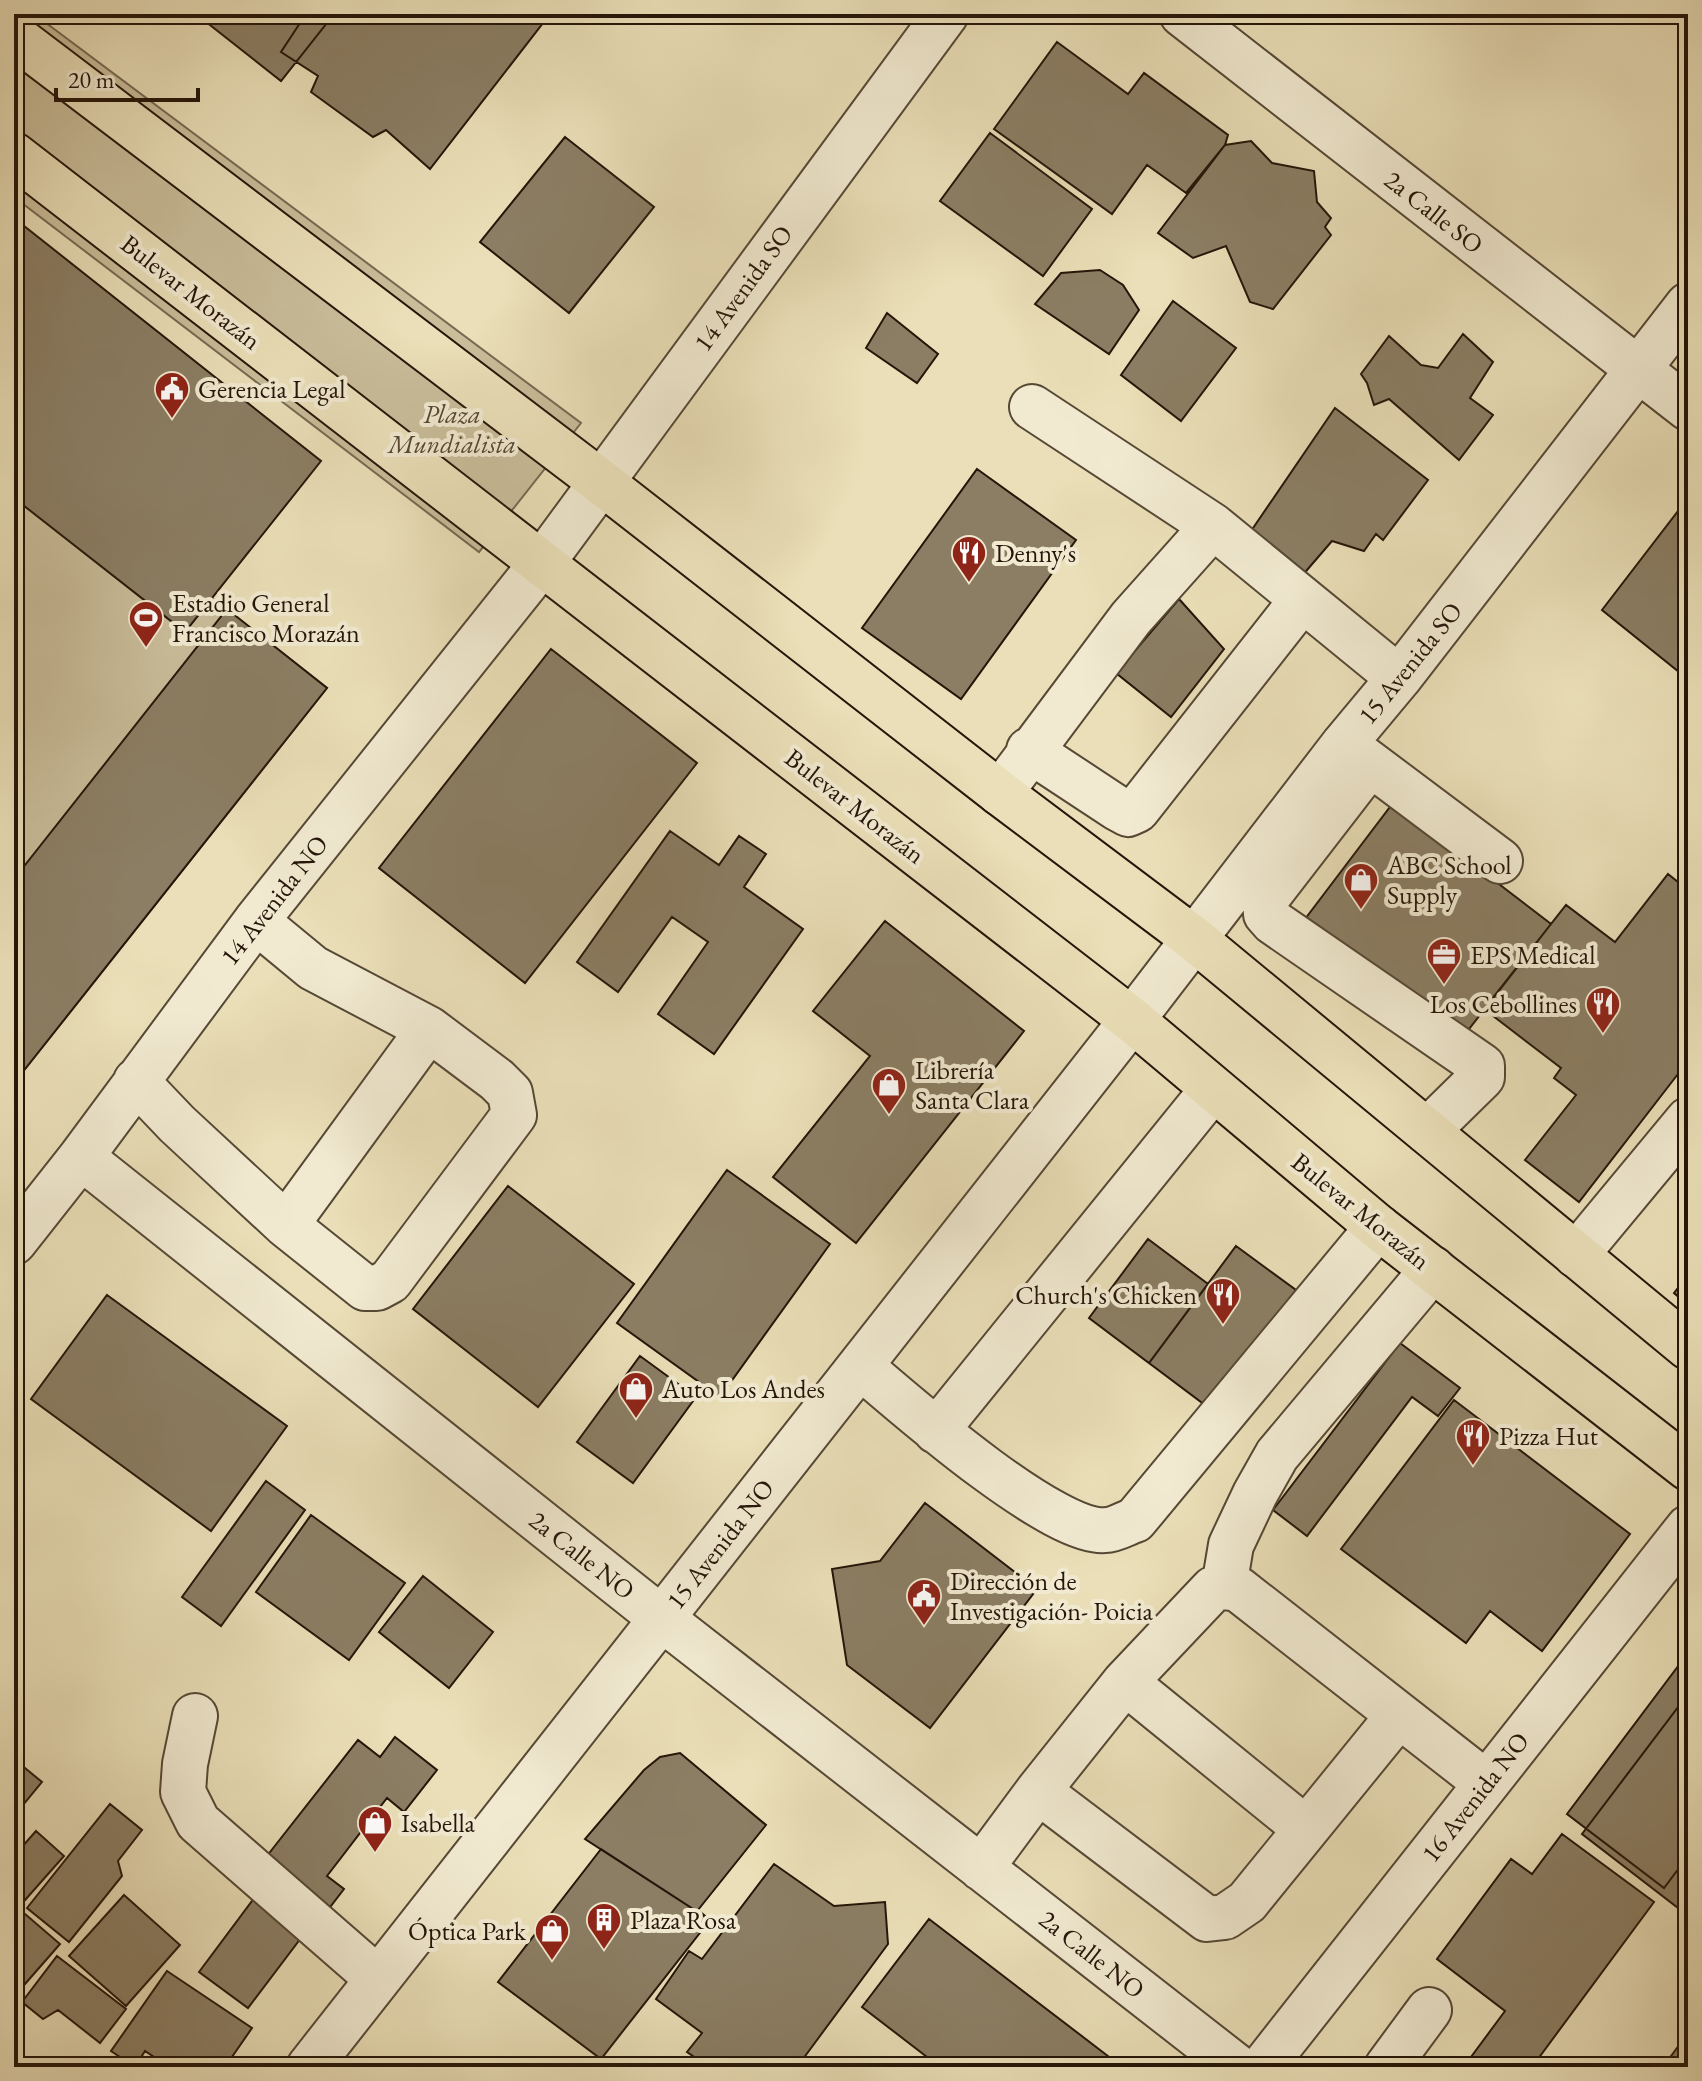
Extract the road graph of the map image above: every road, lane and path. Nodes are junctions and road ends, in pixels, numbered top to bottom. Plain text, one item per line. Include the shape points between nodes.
1 (946, 14) edge
2 (1182, 14) edge
3 (14, 36) edge
4 (14, 155) edge
5 (1688, 305) edge
6 (1637, 370) junction
7 (1032, 407) dead end
8 (1688, 408) edge
9 (601, 482) junction
10 (1213, 526) junction
11 (542, 563) junction
12 (1302, 600) junction
13 (1399, 678) junction
14 (1029, 750) junction
15 (1357, 754) junction
16 (1000, 793) junction
17 (1500, 861) dead end
18 (256, 921) junction
19 (1193, 938) junction
20 (1132, 1020) junction
21 (429, 1029) junction
22 (136, 1081) junction
23 (1213, 1089) junction
24 (1688, 1120) edge
25 (1427, 1131) junction
26 (81, 1157) junction
27 (286, 1225) junction
28 (1378, 1227) junction
29 (14, 1242) edge
30 (1576, 1255) junction
31 (1433, 1269) junction
32 (1688, 1347) edge
33 (860, 1366) junction
34 (936, 1431) junction
35 (1688, 1468) edge
36 (1688, 1528) edge
37 (1224, 1587) junction
38 (661, 1618) junction
39 (1125, 1682) junction
40 (1399, 1715) junction
41 (195, 1716) dead end
42 (1486, 1783) junction
43 (1038, 1791) junction
44 (1306, 1829) junction
45 (981, 1868) junction
46 (378, 1979) junction
47 (1429, 2010) dead end
48 (309, 2067) edge
49 (1237, 2067) edge
50 (1263, 2067) edge
51 (1387, 2067) edge

1 - 9 street, 14 Avenida SO
2 - 6 street, 2a Calle SO
3 - 9 main road
4 - 11 main road, Bulevar Morazán
5 - 6 street, 15 Avenida SO
6 - 8 street, 2a Calle SO
6 - 13 street, 15 Avenida SO
7 - 10 street
9 - 11 street, 14 Avenida SO
9 - 16 main road
10 - 12 street
10 - 14 street via 1131,618
11 - 18 street, 14 Avenida NO
11 - 20 main road, Bulevar Morazán
12 - 13 street
12 - 14 street via 1137,810 1128,814 1117,808
13 - 15 street, 15 Avenida SO
14 - 16 street
15 - 17 street
15 - 19 street, 15 Avenida SO
15 - 25 street via 1265,900 1266,914 1482,1066 1482,1077
16 - 19 main road
18 - 21 street via 313,968
18 - 22 street, 14 Avenida NO
19 - 20 street, 15 Avenida SO
19 - 25 main road
20 - 23 main road, Bulevar Morazán
20 - 33 street, 15 Avenida NO
21 - 27 street
21 - 27 street via 510,1093 514,1115 390,1281 377,1288 365,1288
22 - 26 street, 14 Avenida NO
22 - 27 street
23 - 28 main road, Bulevar Morazán
23 - 34 street
24 - 30 street
25 - 30 main road
26 - 29 street, 14 Avenida NO
26 - 38 street, 2a Calle NO
28 - 31 main road, Bulevar Morazán
28 - 34 street via 1135,1520 1106,1531 1051,1513
30 - 32 main road
31 - 35 main road, Bulevar Morazán
31 - 37 street via 1277,1455 1231,1545
33 - 34 street
33 - 38 street, 15 Avenida NO
36 - 42 street, 16 Avenida NO
37 - 39 street via 1213,1589
37 - 40 street via 1238,1589
38 - 45 street, 2a Calle NO
38 - 46 street, 15 Avenida NO
39 - 43 street
39 - 44 street
40 - 42 street
40 - 44 street
41 - 46 street via 183,1792 198,1822
42 - 50 street, 16 Avenida NO
43 - 44 street via 1207,1919 1225,1917 1247,1902
43 - 45 street
45 - 49 street, 2a Calle NO
46 - 48 street, 15 Avenida NO
47 - 51 street

